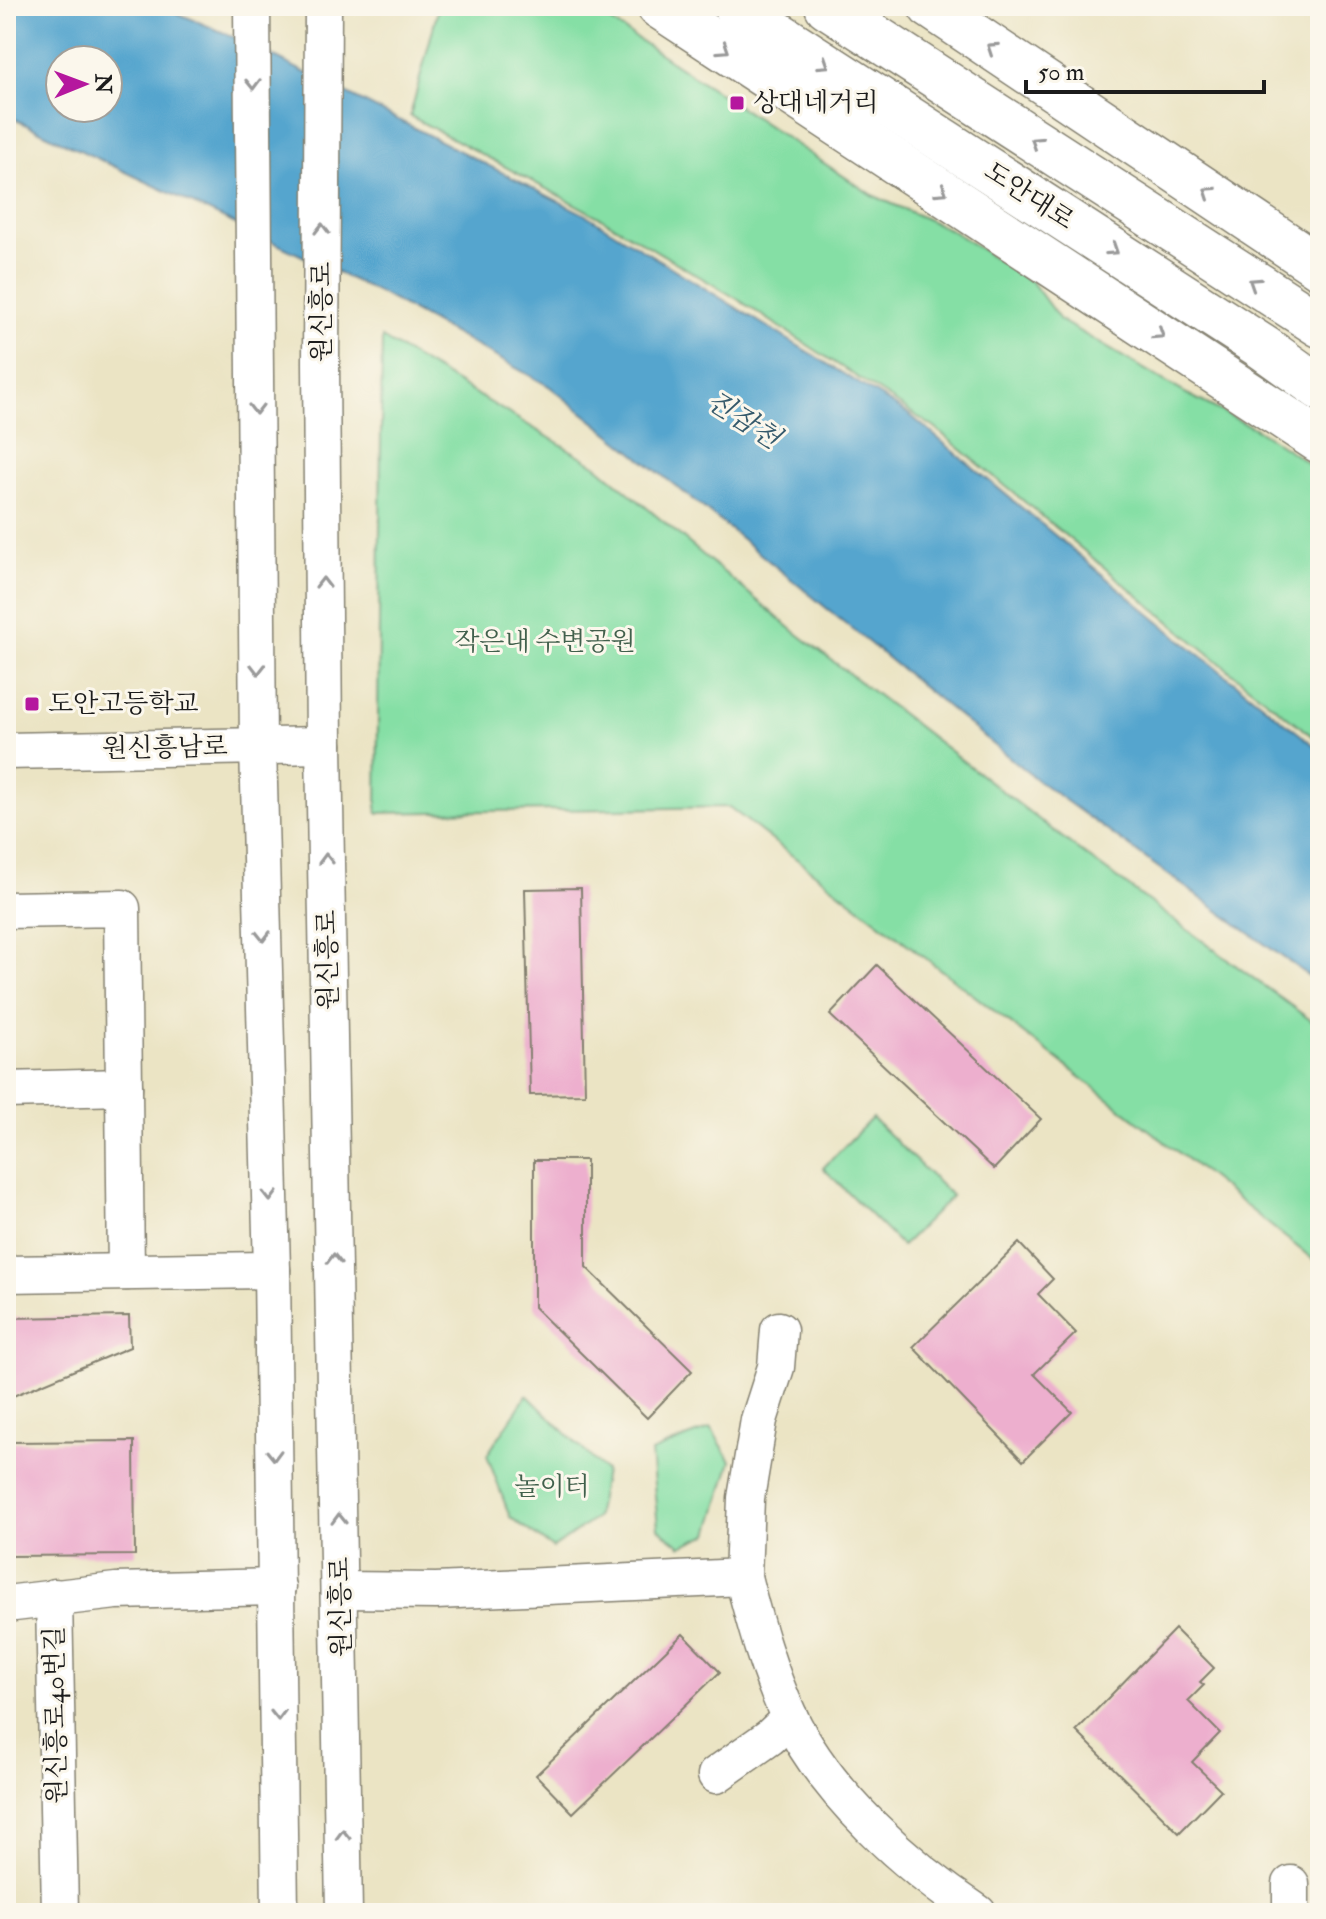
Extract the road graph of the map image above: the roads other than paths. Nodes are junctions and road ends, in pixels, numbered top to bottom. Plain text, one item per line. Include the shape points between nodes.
1 (252, 6) edge
2 (323, 6) edge
3 (659, 6) edge
4 (735, 6) edge
5 (827, 6) edge
6 (930, 6) edge
7 (1320, 267) edge
8 (1320, 325) edge
9 (1320, 388) edge
10 (1320, 441) edge
11 (324, 745) junction
12 (258, 746) junction
13 (6, 751) edge
14 (6, 910) edge
15 (124, 1087) junction
16 (6, 1090) edge
17 (272, 1270) junction
18 (126, 1272) junction
19 (6, 1274) edge
20 (779, 1330) dead end
21 (743, 1577) junction
22 (277, 1587) junction
23 (341, 1590) junction
24 (54, 1597) junction
25 (6, 1604) edge
26 (790, 1718) junction
27 (716, 1775) dead end
28 (60, 1913) edge
29 (280, 1913) edge
30 (344, 1913) edge
31 (978, 1913) edge

1 -> 12 street
11 -> 2 street, 원신흥로
3 -> 10 main road
4 -> 9 main road, 도안대로
8 -> 5 main road, 도안대로
7 -> 6 main road
11 - 12 street, 원신흥남로
23 -> 11 street, 원신흥로
12 - 13 street, 원신흥남로
12 -> 17 street
14 - 15 street via 122,908
15 - 16 street
15 - 18 street
17 - 18 street
17 -> 22 street
18 - 19 street
20 - 21 street via 776,1367 759,1420 746,1498
21 - 23 street via 436,1591
21 - 26 street via 760,1642
22 - 24 street, 원신흥로40번길
22 -> 29 street
30 -> 23 street, 원신흥로
24 - 25 street
24 - 28 street, 원신흥로40번길
26 - 27 street
26 - 31 street via 822,1771 860,1814

